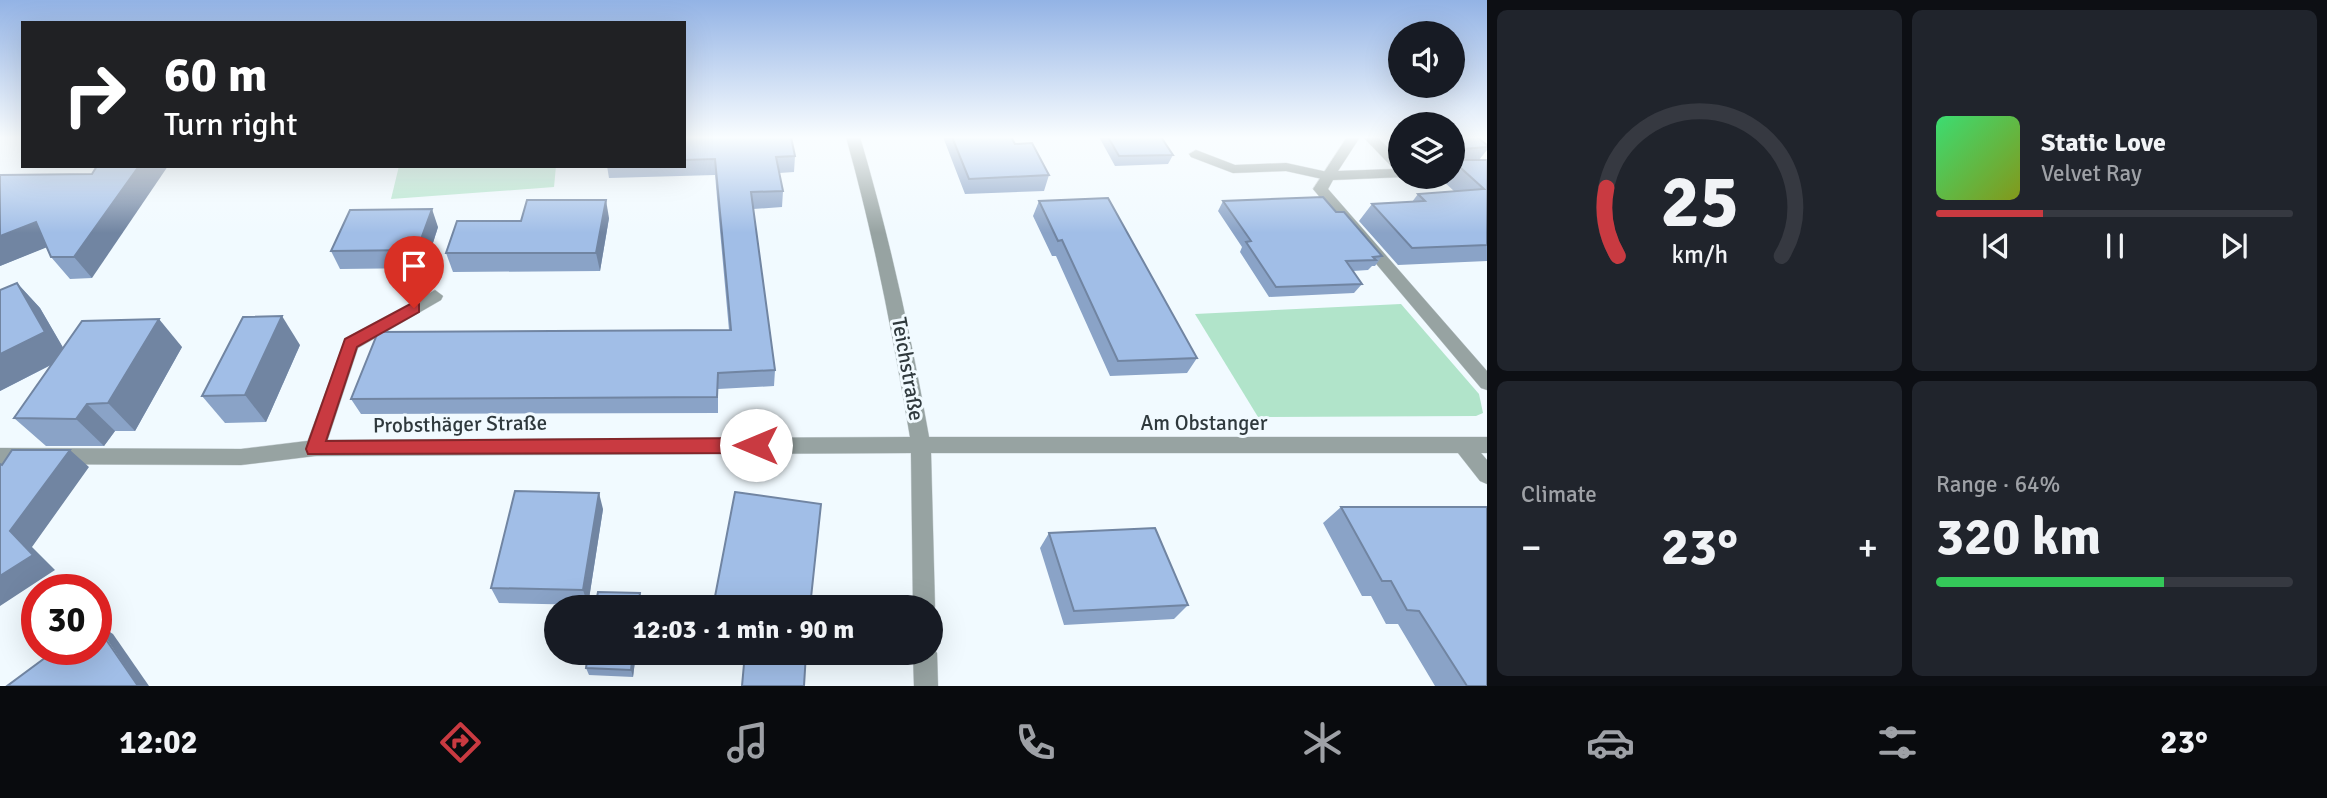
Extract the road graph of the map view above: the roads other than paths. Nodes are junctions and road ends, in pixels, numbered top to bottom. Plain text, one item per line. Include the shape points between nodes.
1 (862, 169) edge
2 (1295, 169) edge
3 (1332, 169) edge
4 (1388, 173) edge
5 (1327, 176) junction
6 (435, 296) dead end
7 (1487, 383) edge
8 (921, 445) junction
9 (1487, 445) edge
10 (1464, 446) junction
11 (315, 449) junction
12 (0, 456) edge
13 (1487, 475) edge
14 (925, 595) edge
15 (925, 665) edge
16 (926, 686) edge

1 - 8 street, Teichstraße via 899,319
2 - 5 street
3 - 5 street
4 - 5 street
5 - 7 street via 1320,189
6 - 11 street via 351,344
8 - 10 street, Am Obstanger
8 - 11 street, Probsthäger Straße
8 - 14 street, Teichstraße
9 - 10 street, Am Obstanger
10 - 13 street
11 - 12 street, Probsthäger Straße via 241,457
15 - 16 street

